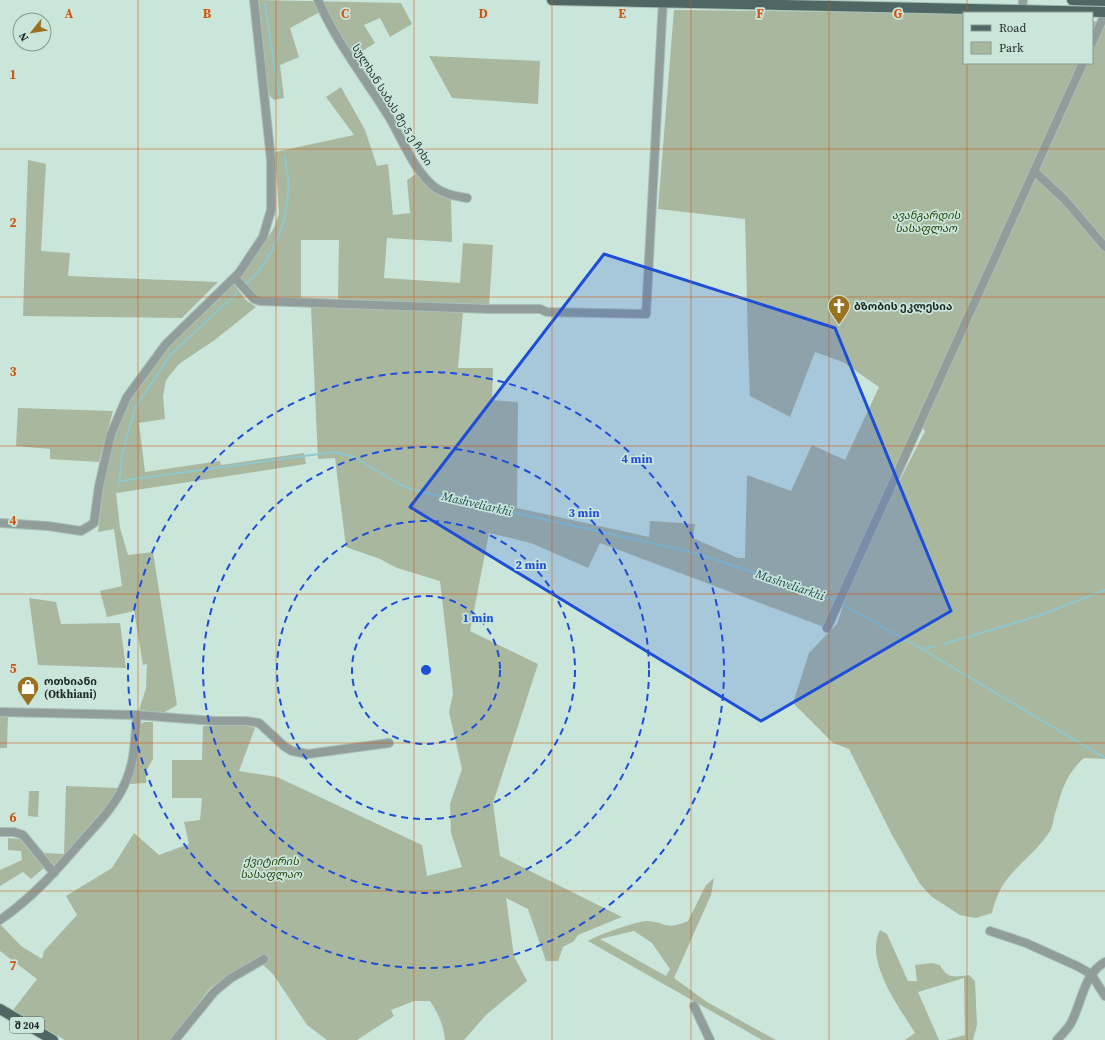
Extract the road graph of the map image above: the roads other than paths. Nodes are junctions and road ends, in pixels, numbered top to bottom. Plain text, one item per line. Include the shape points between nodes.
1 (254, 0) edge
2 (318, 0) edge
3 (552, 0) edge
4 (1072, 0) edge
5 (663, 1) edge
6 (1105, 1) edge
7 (826, 3) edge
8 (1022, 5) edge
9 (1105, 13) edge
10 (1093, 41) edge
11 (1083, 64) edge
12 (1034, 170) junction
13 (467, 198) dead end
14 (1105, 247) edge
15 (235, 278) junction
16 (0, 523) edge
17 (827, 628) dead end
18 (0, 712) edge
19 (137, 715) junction
20 (389, 743) dead end
21 (0, 832) edge
22 (54, 873) junction
23 (0, 920) edge
24 (990, 931) dead end
25 (264, 958) dead end
26 (1105, 962) edge
27 (1091, 974) junction
28 (1105, 996) edge
29 (694, 1006) dead end
30 (0, 1009) edge
31 (53, 1040) edge
32 (175, 1040) edge
33 (710, 1040) edge
34 (1057, 1040) edge

1 - 15 street via 271,160 271,210 263,237
2 - 13 street, სულხან საბას მე-5 ე ჩიხი via 328,22 389,117 418,171 435,187 452,196
3 - 5 main road
4 - 6 main road
5 - 7 main road
5 - 15 street via 646,314 260,301 254,299
7 - 8 main road
8 - 9 main road
9 - 10 street
11 - 12 street
12 - 14 street via 1065,200
12 - 17 street
15 - 16 street via 166,344 127,397 111,434 99,486 94,523 81,531
18 - 19 street
19 - 20 street via 258,724 292,751 308,754
19 - 22 street via 132,761 123,787 104,816
21 - 22 street via 23,835
22 - 23 street via 28,900
24 - 27 street via 1026,943
25 - 32 street via 231,978 214,992
26 - 27 street
27 - 28 street
27 - 34 street via 1072,1022
29 - 33 street
30 - 31 main road, შ 204

